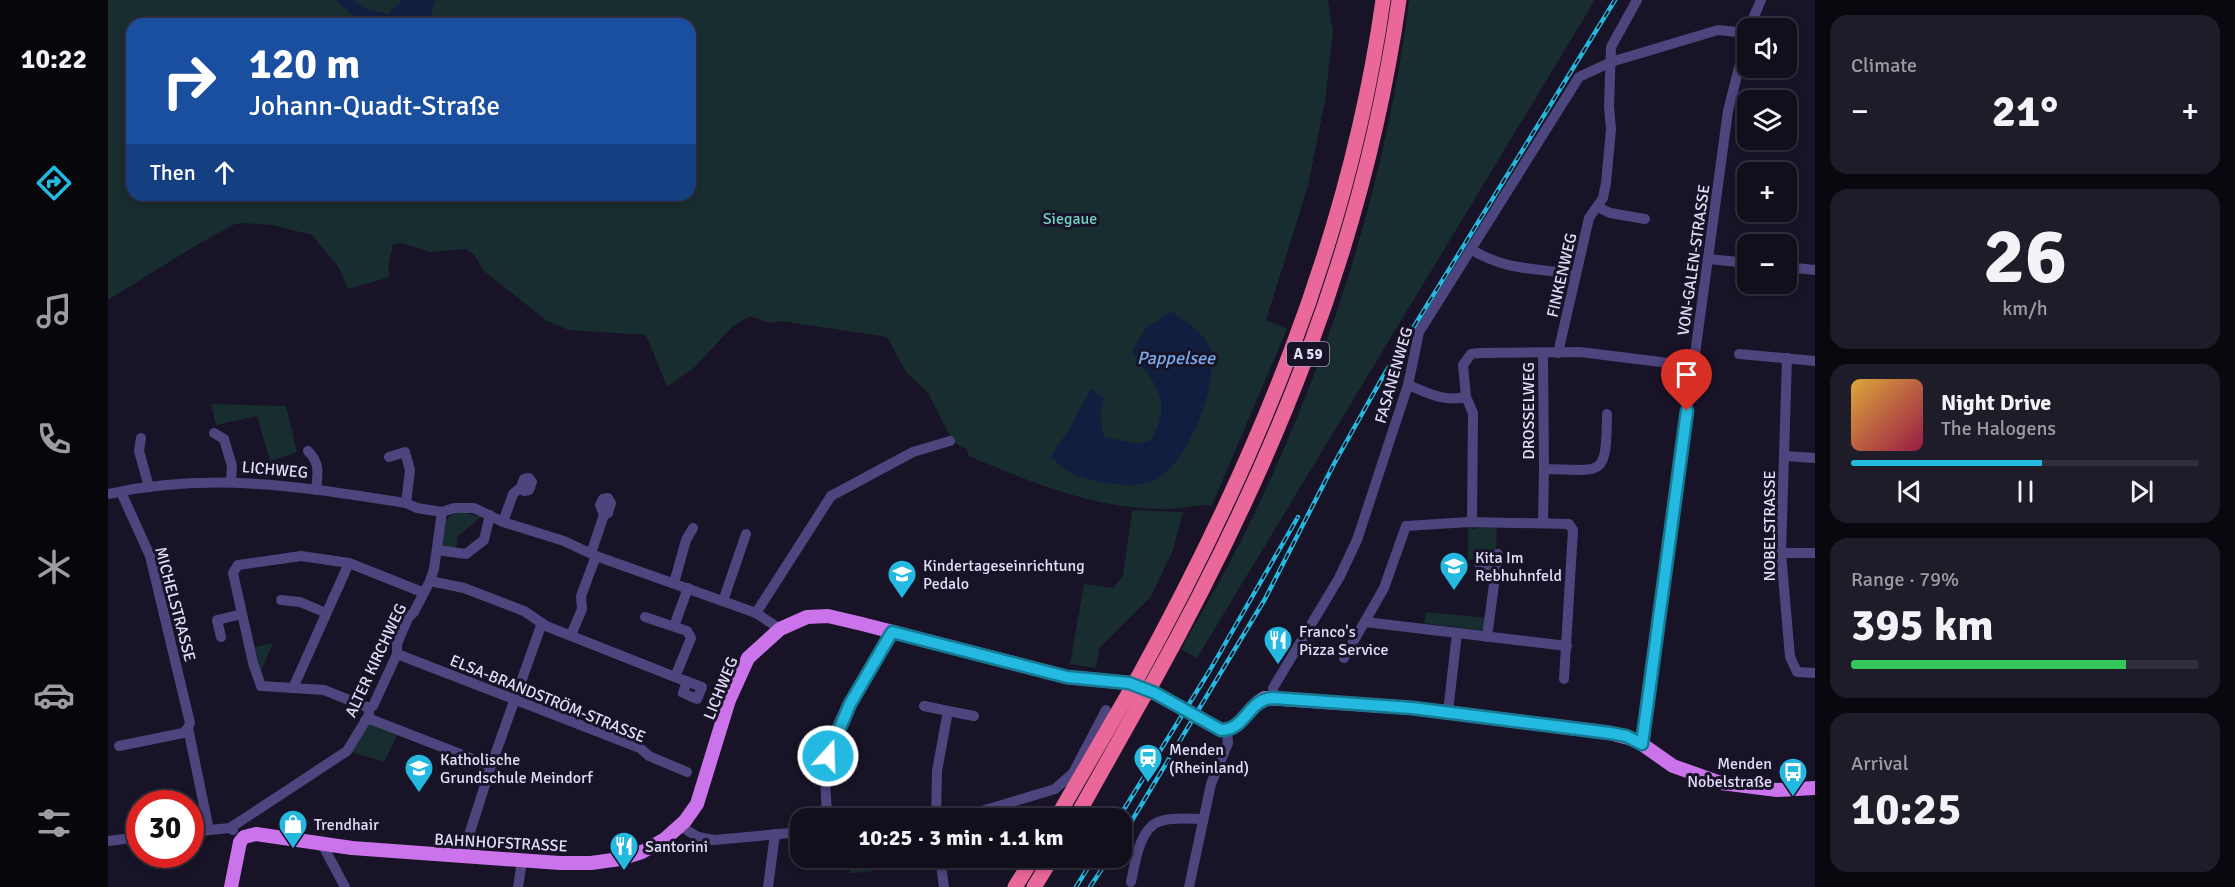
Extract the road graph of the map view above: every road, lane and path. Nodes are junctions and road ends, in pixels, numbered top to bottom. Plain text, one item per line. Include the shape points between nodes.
1 (1383, 0) edge
2 (1399, 0) edge
3 (1637, 0) edge
4 (1761, 0) edge
5 (1753, 18) edge
6 (1737, 31) edge
7 (1611, 62) junction
8 (1737, 75) edge
9 (1598, 207) junction
10 (1645, 219) dead end
11 (1472, 250) junction
12 (1709, 259) junction
13 (1737, 262) edge
14 (1797, 268) edge
15 (1815, 270) edge
16 (1576, 275) junction
17 (1558, 352) junction
18 (1543, 353) junction
19 (1739, 354) dead end
20 (1787, 358) junction
21 (1815, 361) edge
22 (1693, 366) junction
23 (1408, 385) junction
24 (1466, 397) junction
25 (1607, 414) dead end
26 (214, 433) dead end
27 (141, 438) dead end
28 (950, 441) dead end
29 (308, 451) dead end
30 (1784, 456) junction
31 (389, 457) dead end
32 (1815, 458) edge
33 (1544, 469) junction
34 (231, 482) junction
35 (150, 487) junction
36 (521, 487) dead end
37 (316, 489) junction
38 (121, 492) junction
39 (108, 494) edge
40 (406, 503) junction
41 (442, 512) junction
42 (490, 515) junction
43 (604, 515) dead end
44 (503, 522) junction
45 (1472, 522) junction
46 (1543, 522) junction
47 (693, 528) dead end
48 (746, 534) dead end
49 (437, 550) junction
50 (1782, 553) junction
51 (1815, 553) edge
52 (593, 554) junction
53 (1498, 554) dead end
54 (349, 563) junction
55 (1479, 564) dead end
56 (1496, 566) junction
57 (430, 581) junction
58 (674, 583) junction
59 (688, 588) junction
60 (422, 592) junction
61 (281, 600) dead end
62 (723, 601) junction
63 (756, 613) junction
64 (242, 614) junction
65 (326, 614) junction
66 (645, 617) dead end
67 (1365, 622) junction
68 (542, 623) junction
69 (674, 626) junction
70 (780, 629) junction
71 (892, 632) junction
72 (1457, 633) junction
73 (571, 635) junction
74 (221, 637) dead end
75 (1487, 637) junction
76 (1567, 645) junction
77 (397, 654) junction
78 (1344, 658) dead end
79 (1815, 673) edge
80 (675, 677) junction
81 (1564, 679) dead end
82 (687, 681) dead end
83 (1141, 687) junction
84 (293, 688) junction
85 (1273, 698) junction
86 (514, 699) junction
87 (924, 706) dead end
88 (369, 708) junction
89 (1106, 710) dead end
90 (948, 711) junction
91 (1448, 712) junction
92 (974, 716) dead end
93 (365, 721) junction
94 (188, 728) junction
95 (1227, 730) junction
96 (1642, 744) junction
97 (119, 746) dead end
98 (491, 766) junction
99 (687, 772) dead end
100 (1815, 788) edge
101 (827, 808) edge
102 (936, 808) edge
103 (992, 808) edge
104 (1063, 808) edge
105 (1080, 808) edge
106 (1203, 819) junction
107 (680, 826) junction
108 (230, 828) junction
109 (209, 830) junction
110 (204, 831) edge
111 (790, 833) edge
112 (775, 834) junction
113 (244, 837) junction
114 (126, 839) edge
115 (108, 841) edge
116 (322, 844) junction
117 (462, 857) junction
118 (522, 861) junction
119 (941, 868) edge
120 (1027, 868) edge
121 (1046, 868) edge
122 (1131, 882) dead end
123 (231, 887) edge
124 (345, 887) edge
125 (518, 887) edge
126 (768, 887) edge
127 (944, 887) edge
128 (1015, 887) edge
129 (1034, 887) edge
130 (1189, 887) edge

1 - 83 highway, A 59 via 1348,176 1302,326 1216,529
2 - 83 highway, A 59 via 1384,90 1356,204 1304,368 1230,537
3 - 7 street via 1611,47
4 - 5 street, VON-GALEN-STRASSE
6 - 7 street, FASANENWEG via 1718,30
7 - 9 street, FINKENWEG via 1610,156
7 - 11 street, FASANENWEG via 1579,77
8 - 12 street, VON-GALEN-STRASSE via 1728,111
9 - 10 street
9 - 16 street, FINKENWEG via 1589,218
11 - 16 street via 1498,264
11 - 23 street, FASANENWEG via 1419,332
12 - 13 street
12 - 22 street, VON-GALEN-STRASSE
14 - 15 street
16 - 17 street, FINKENWEG
17 - 18 street
17 - 22 street
18 - 24 street via 1471,354 1463,365
18 - 33 street, DROSSELWEG
19 - 20 street
20 - 21 street
20 - 30 street, NOBELSTRASSE
22 - 96 street, VON-GALEN-STRASSE
23 - 24 street via 1436,398
23 - 85 street, FASANENWEG via 1357,540 1339,578 1273,688
24 - 45 street via 1473,413
25 - 33 street, DROSSELWEG via 1606,458 1601,465 1594,470
26 - 34 street, LICHWEG via 224,439 232,466
27 - 35 street via 139,451
28 - 63 street via 914,452 831,496
29 - 37 street, LICHWEG via 318,468
30 - 32 street
30 - 50 street, NOBELSTRASSE
31 - 40 street via 405,453 410,470
33 - 46 street, DROSSELWEG
34 - 35 street, LICHWEG
34 - 37 street, LICHWEG
35 - 38 street, LICHWEG
36 - 44 street via 513,494
37 - 40 street, LICHWEG
38 - 39 street, LICHWEG
38 - 94 street, MICHELSTRASSE via 150,556 190,723
40 - 41 street, LICHWEG
41 - 42 street, LICHWEG via 463,507
41 - 49 street, ALTER KIRCHWEG
42 - 44 street, LICHWEG
42 - 49 street via 484,540 466,554
43 - 52 street
44 - 52 street, LICHWEG
45 - 46 street
45 - 67 street via 1406,526 1384,588
46 - 76 street via 1569,524 1573,530
47 - 58 street
48 - 62 street
49 - 57 street, ALTER KIRCHWEG
50 - 51 street
50 - 79 street, NOBELSTRASSE via 1790,657 1797,672
52 - 58 street, LICHWEG
52 - 73 street via 581,596 582,609
53 - 56 street
54 - 60 street
54 - 64 street via 301,556 238,565 233,573
54 - 65 street
55 - 56 street
56 - 75 street
57 - 60 street, ALTER KIRCHWEG
57 - 68 street via 464,588 524,611
58 - 59 street, LICHWEG
59 - 62 street, LICHWEG
59 - 69 street
60 - 77 street, ALTER KIRCHWEG via 397,644
61 - 65 street via 300,602
62 - 63 street, LICHWEG
63 - 70 street, LICHWEG
64 - 74 street via 217,620
64 - 84 street via 261,686
65 - 84 street
66 - 69 street
67 - 72 street
67 - 78 street
68 - 73 street
68 - 86 street
69 - 80 street via 687,631 691,638
70 - 71 main road via 807,617 828,616
70 - 107 main road, LICHWEG via 756,649 741,672 697,804
71 - 95 main road via 1067,677 1114,680 1155,693 1213,728
71 - 101 street via 850,704 831,746 825,770
72 - 75 street
72 - 91 street
73 - 80 street
75 - 76 street
76 - 81 street
77 - 86 street, ELSA-BRANDSTRÖM-STRASSE
77 - 88 street, ALTER KIRCHWEG
80 - 82 street
83 - 104 highway, A 59
83 - 105 highway, A 59
84 - 88 street via 324,690
85 - 91 main road
85 - 95 main road via 1256,703 1236,727
86 - 98 street
86 - 99 street, ELSA-BRANDSTRÖM-STRASSE via 640,748 649,756
87 - 90 street
88 - 93 street, ALTER KIRCHWEG
89 - 103 street via 1072,773 1055,789
90 - 92 street
90 - 102 street via 936,771
91 - 96 main road via 1618,734
93 - 98 street via 370,719
93 - 108 street, ALTER KIRCHWEG via 346,751
94 - 97 street via 183,733
94 - 109 street, MICHELSTRASSE
95 - 106 street via 1228,743 1211,784
96 - 100 main road via 1673,766 1721,783 1777,790
98 - 117 street
106 - 122 street via 1154,824 1138,848
106 - 130 street
107 - 112 street via 698,837 714,840
107 - 118 main road, BAHNHOFSTRASSE via 649,849 621,859 591,863
108 - 109 street
108 - 113 street
109 - 110 street
111 - 112 street
112 - 126 street
113 - 116 main road, BAHNHOFSTRASSE via 256,834
113 - 123 main road via 237,848
114 - 115 street
116 - 117 main road, BAHNHOFSTRASSE
116 - 124 street
117 - 118 main road, BAHNHOFSTRASSE
118 - 125 street
119 - 127 street
120 - 128 highway
121 - 129 highway

